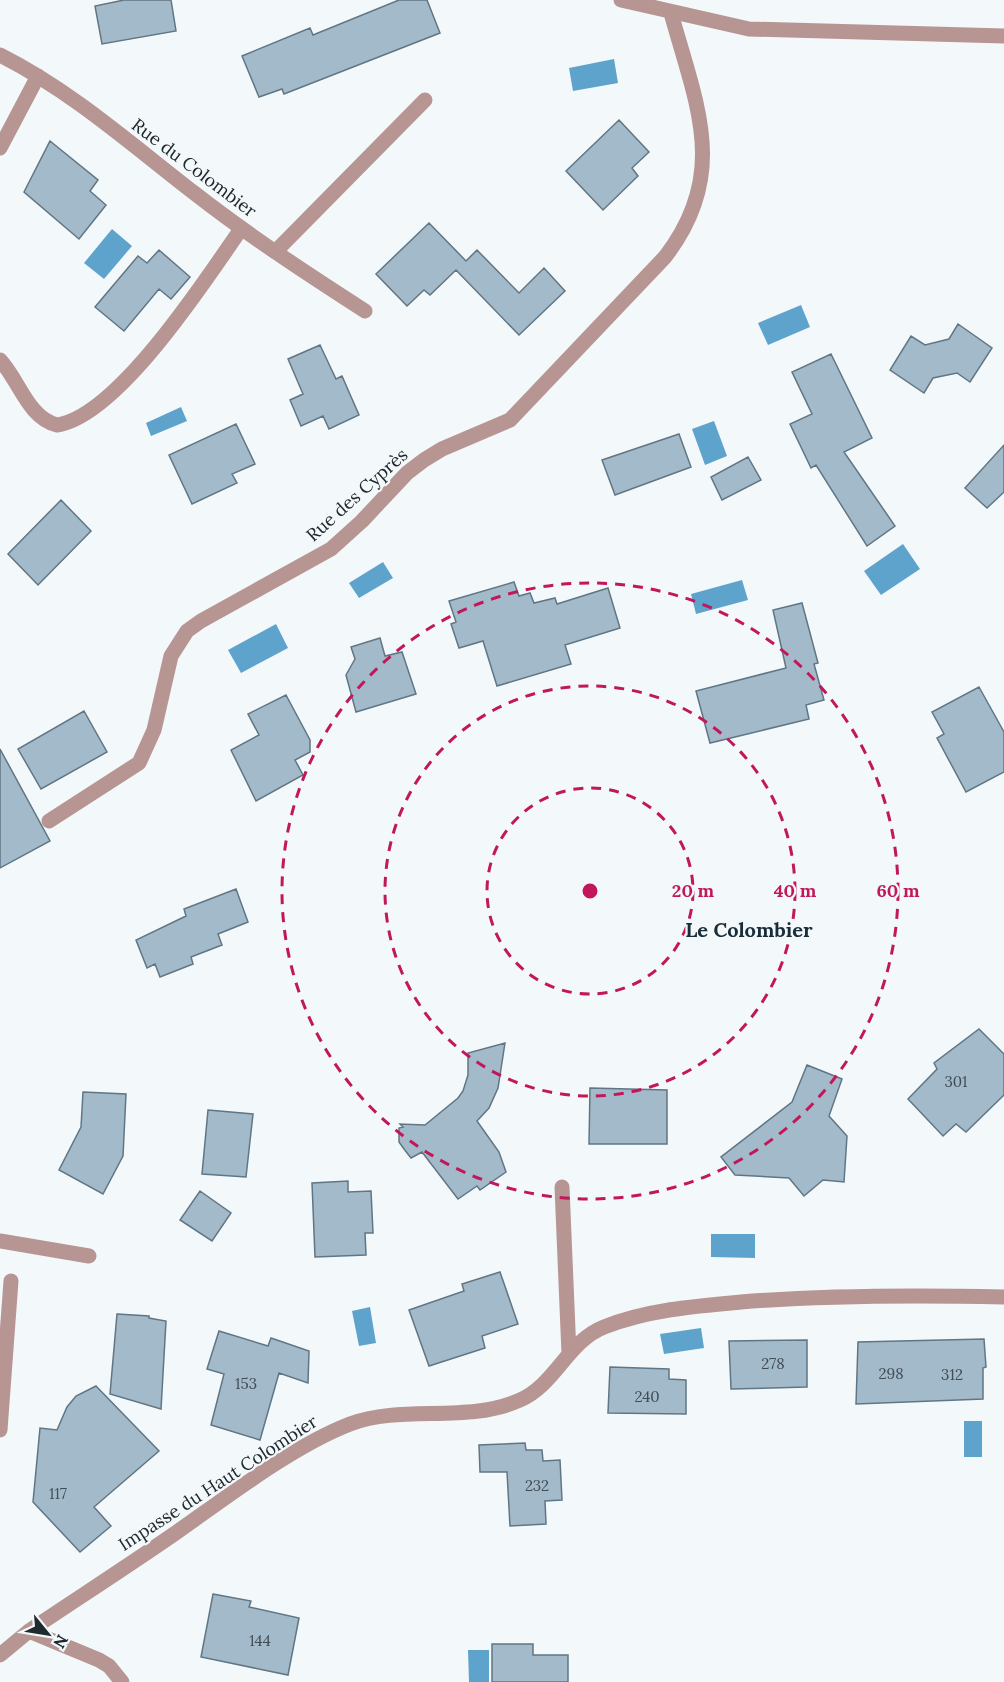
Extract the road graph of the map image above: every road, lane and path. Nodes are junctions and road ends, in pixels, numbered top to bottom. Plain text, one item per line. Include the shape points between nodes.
1 (621, 0) edge
2 (671, 13) junction
3 (1004, 36) edge
4 (0, 55) edge
5 (38, 76) junction
6 (425, 100) dead end
7 (0, 148) edge
8 (241, 229) junction
9 (275, 252) junction
10 (365, 311) dead end
11 (0, 360) edge
12 (50, 821) dead end
13 (562, 1187) dead end
14 (0, 1241) edge
15 (89, 1256) dead end
16 (11, 1281) dead end
17 (1004, 1297) edge
18 (569, 1354) junction
19 (0, 1430) edge
20 (29, 1631) junction
21 (0, 1654) edge
22 (122, 1682) edge

1 - 2 street
2 - 3 street via 749,29
2 - 12 street, Rue des Cyprès via 697,106 704,158 694,212 671,250 510,420 424,460 331,549 187,631 171,657 153,730 139,764
4 - 5 street, Rue du Colombier
5 - 7 street
5 - 8 street, Rue du Colombier
6 - 9 street
8 - 9 street, Rue du Colombier
8 - 11 street via 139,365 83,416 57,424 38,415
9 - 10 street, Rue du Colombier
13 - 18 street
14 - 15 street
16 - 19 street
17 - 18 street, Impasse du Haut Colombier via 893,1294 685,1307 604,1327 589,1334
18 - 20 street, Impasse du Haut Colombier via 544,1384 517,1402 461,1412 369,1419 334,1432 248,1483
20 - 21 street, Impasse du Haut Colombier
20 - 22 street via 99,1660

